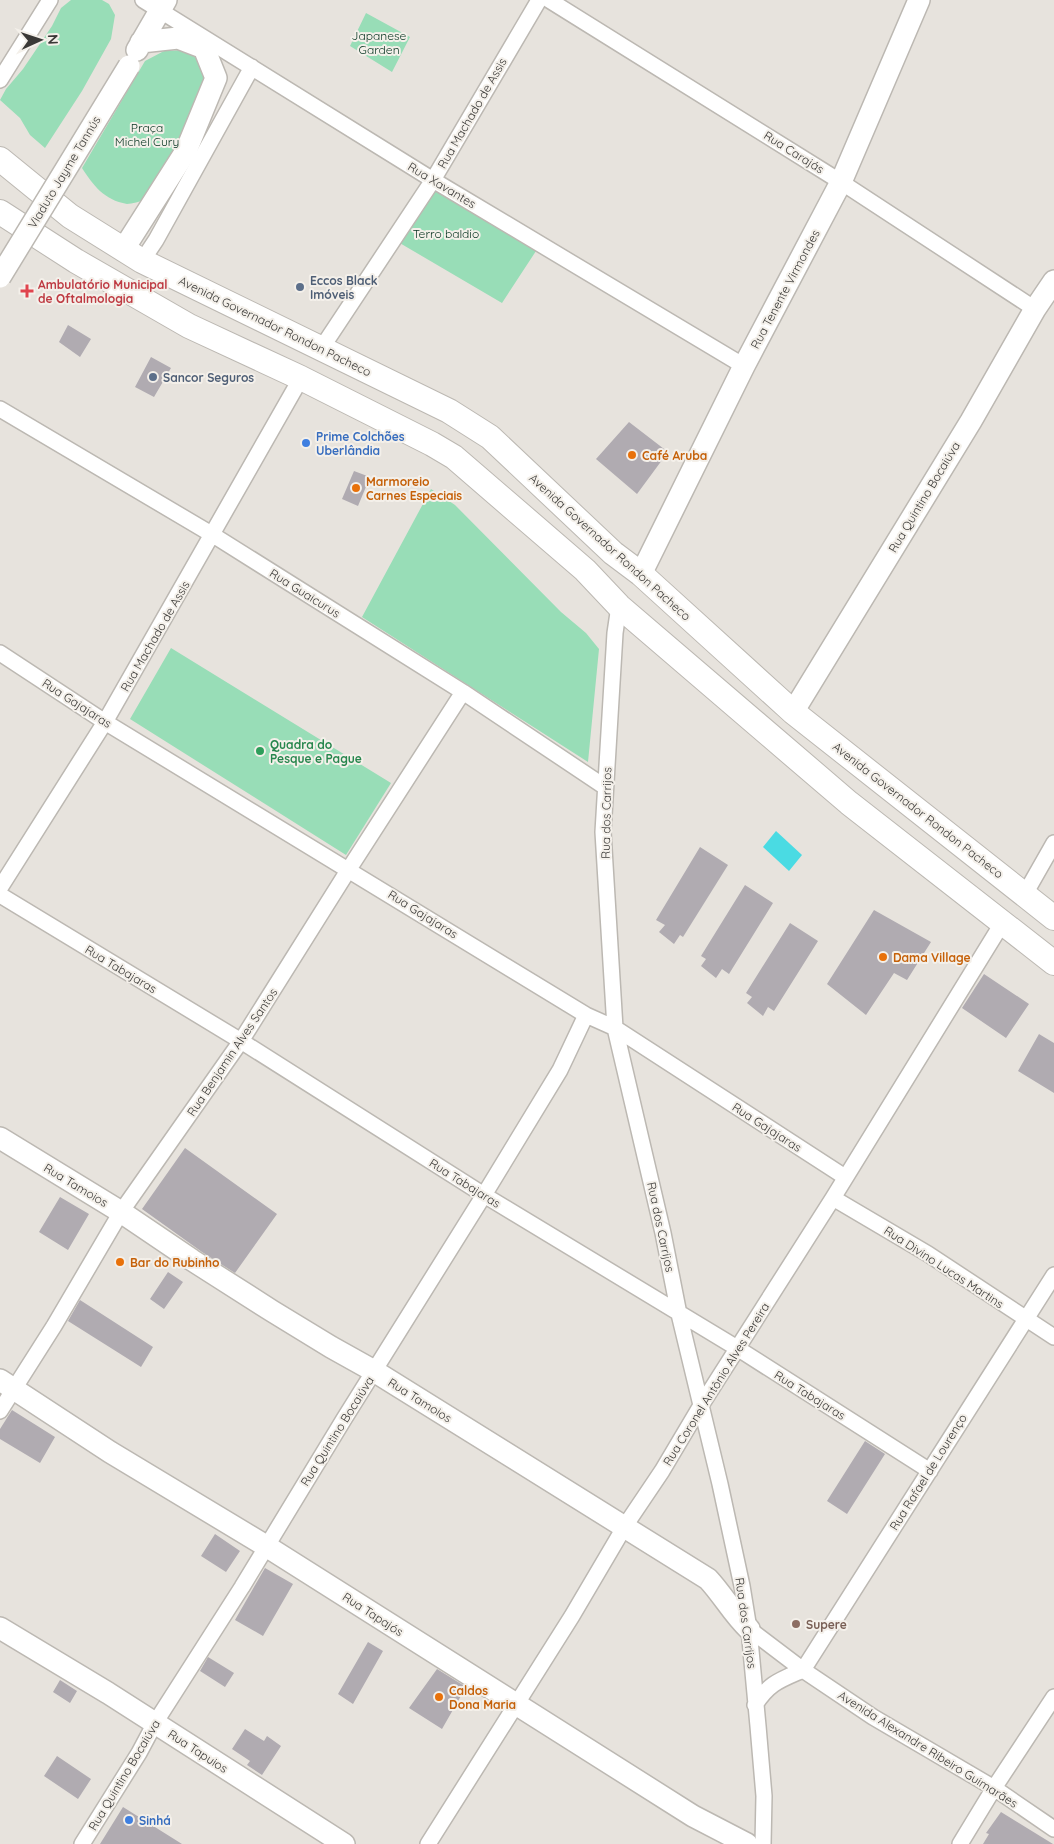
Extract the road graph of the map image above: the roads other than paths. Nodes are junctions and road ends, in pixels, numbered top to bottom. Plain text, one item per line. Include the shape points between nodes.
1 (50, 0) edge
2 (539, 0) edge
3 (549, 0) edge
4 (919, 0) edge
5 (156, 3) edge
6 (141, 42) junction
7 (252, 67) junction
8 (0, 80) edge
9 (0, 159) edge
10 (433, 180) junction
11 (841, 182) junction
12 (0, 212) edge
13 (132, 256) junction
14 (0, 277) edge
15 (1052, 290) edge
16 (1035, 309) junction
17 (321, 349) junction
18 (744, 366) junction
19 (301, 378) junction
20 (0, 409) edge
21 (213, 535) junction
22 (642, 574) junction
23 (619, 606) junction
24 (0, 653) edge
25 (463, 692) junction
26 (792, 712) junction
27 (106, 722) junction
28 (604, 787) junction
29 (1054, 843) edge
30 (349, 869) junction
31 (0, 888) edge
32 (1025, 894) junction
33 (0, 895) edge
34 (1054, 918) edge
35 (1003, 922) junction
36 (1054, 963) edge
37 (586, 1015) junction
38 (615, 1028) junction
39 (241, 1041) junction
40 (0, 1138) edge
41 (845, 1177) junction
42 (484, 1195) junction
43 (833, 1198) junction
44 (121, 1212) junction
45 (1054, 1274) edge
46 (679, 1314) junction
47 (1026, 1319) junction
48 (1054, 1337) edge
49 (737, 1348) junction
50 (374, 1371) junction
51 (7, 1384) edge
52 (700, 1407) junction
53 (0, 1411) edge
54 (930, 1471) junction
55 (625, 1526) junction
56 (266, 1546) junction
57 (0, 1628) edge
58 (749, 1629) junction
59 (803, 1670) junction
60 (1054, 1696) edge
61 (517, 1704) junction
62 (755, 1706) junction
63 (155, 1723) junction
64 (994, 1788) junction
65 (1054, 1829) edge
66 (82, 1844) edge
67 (344, 1844) edge
68 (428, 1844) edge
69 (748, 1844) edge
70 (764, 1844) edge
71 (960, 1844) edge

1 - 8 street
2 - 10 street, Rua Machado de Assis
3 - 11 street, Rua Carajás
4 - 11 street, Rua Tenente Virmondes
5 - 6 street, Viaduto Jayme Tannús
5 - 7 street, Rua Xavantes
6 - 13 street via 178,38 204,48 216,78 186,151
6 - 14 street, Viaduto Jayme Tannús, bridge
7 - 10 street, Rua Xavantes
7 - 13 street via 156,240
9 - 13 main road, Avenida Governador Rondon Pacheco via 70,216
10 - 17 street, Rua Machado de Assis
10 - 18 street, Rua Xavantes
11 - 16 street, Rua Carajás
11 - 18 street, Rua Tenente Virmondes
12 - 19 main road via 76,261 189,326
13 - 17 main road, Avenida Governador Rondon Pacheco
15 - 16 street, Rua Quintino Bocaiúva
16 - 26 street, Rua Quintino Bocaiúva via 971,421
17 - 22 main road, Avenida Governador Rondon Pacheco via 449,411 478,429 613,553
18 - 22 street, Rua Tenente Virmondes
19 - 21 street, Rua Machado de Assis
19 - 23 main road via 459,461 585,570
20 - 21 street, Rua Guaicurus
21 - 25 street, Rua Guaicurus
21 - 27 street, Rua Machado de Assis
22 - 26 main road, Avenida Governador Rondon Pacheco
23 - 28 street, Rua dos Carrijos
23 - 35 main road via 849,804
24 - 27 street, Rua Gajajaras
25 - 28 street, Rua Guaicurus
25 - 30 street, Rua Benjamin Alves Santos
26 - 32 main road, Avenida Governador Rondon Pacheco
27 - 30 street, Rua Gajajaras
27 - 31 street, Rua Machado de Assis
28 - 38 street, Rua dos Carrijos via 603,832
29 - 32 street
30 - 37 street, Rua Gajajaras
30 - 39 street, Rua Benjamin Alves Santos
32 - 34 main road, Avenida Governador Rondon Pacheco
33 - 39 street, Rua Tabajaras
35 - 36 main road
35 - 41 street, Rua Coronel Antônio Alves Pereira
37 - 38 street, Rua Gajajaras
37 - 42 street, Rua Quintino Bocaiúva via 560,1070
38 - 41 street, Rua Gajajaras
38 - 46 street, Rua dos Carrijos
39 - 42 street, Rua Tabajaras
39 - 44 street, Rua Benjamin Alves Santos
40 - 44 street, Rua Tamoios
41 - 43 street, Rua Coronel Antônio Alves Pereira
42 - 46 street, Rua Tabajaras
42 - 50 street, Rua Quintino Bocaiúva
43 - 47 street, Rua Divino Lucas Martins via 928,1254
43 - 49 street, Rua Coronel Antônio Alves Pereira
44 - 50 street, Rua Tamoios via 272,1311
44 - 51 street, Rua Benjamin Alves Santos via 54,1326
45 - 47 street, Rua Rafael de Lourenço
46 - 49 street, Rua Tabajaras
46 - 52 street, Rua dos Carrijos
47 - 48 street, Rua Divino Lucas Martins
47 - 54 street, Rua Rafael de Lourenço
49 - 52 street, Rua Coronel Antônio Alves Pereira
49 - 54 street, Rua Tabajaras
50 - 55 street, Rua Tamoios
50 - 56 street, Rua Quintino Bocaiúva
51 - 53 street, Rua Benjamin Alves Santos
51 - 56 street, Rua Tapajós via 110,1452
52 - 55 street, Rua Coronel Antônio Alves Pereira
52 - 58 street, Rua dos Carrijos via 733,1543
54 - 59 street, Rua Rafael de Lourenço
55 - 58 street, Rua Tamoios via 708,1579
55 - 61 street, Rua Coronel Antônio Alves Pereira
56 - 61 street, Rua Tapajós
56 - 63 street, Rua Quintino Bocaiúva
57 - 63 street, Rua Tapuios
58 - 59 street, Avenida Alexandre Ribeiro Guimarães
58 - 62 street, Rua dos Carrijos
59 - 62 street via 771,1685
59 - 64 street, Avenida Alexandre Ribeiro Guimarães via 873,1717
60 - 64 street
61 - 68 street, Rua Coronel Antônio Alves Pereira
61 - 69 street, Rua Tapajós via 693,1816
62 - 70 street, Rua dos Carrijos via 764,1796
63 - 66 street, Rua Quintino Bocaiúva
63 - 67 street, Rua Tapuios
64 - 65 street, Avenida Alexandre Ribeiro Guimarães
64 - 71 street

